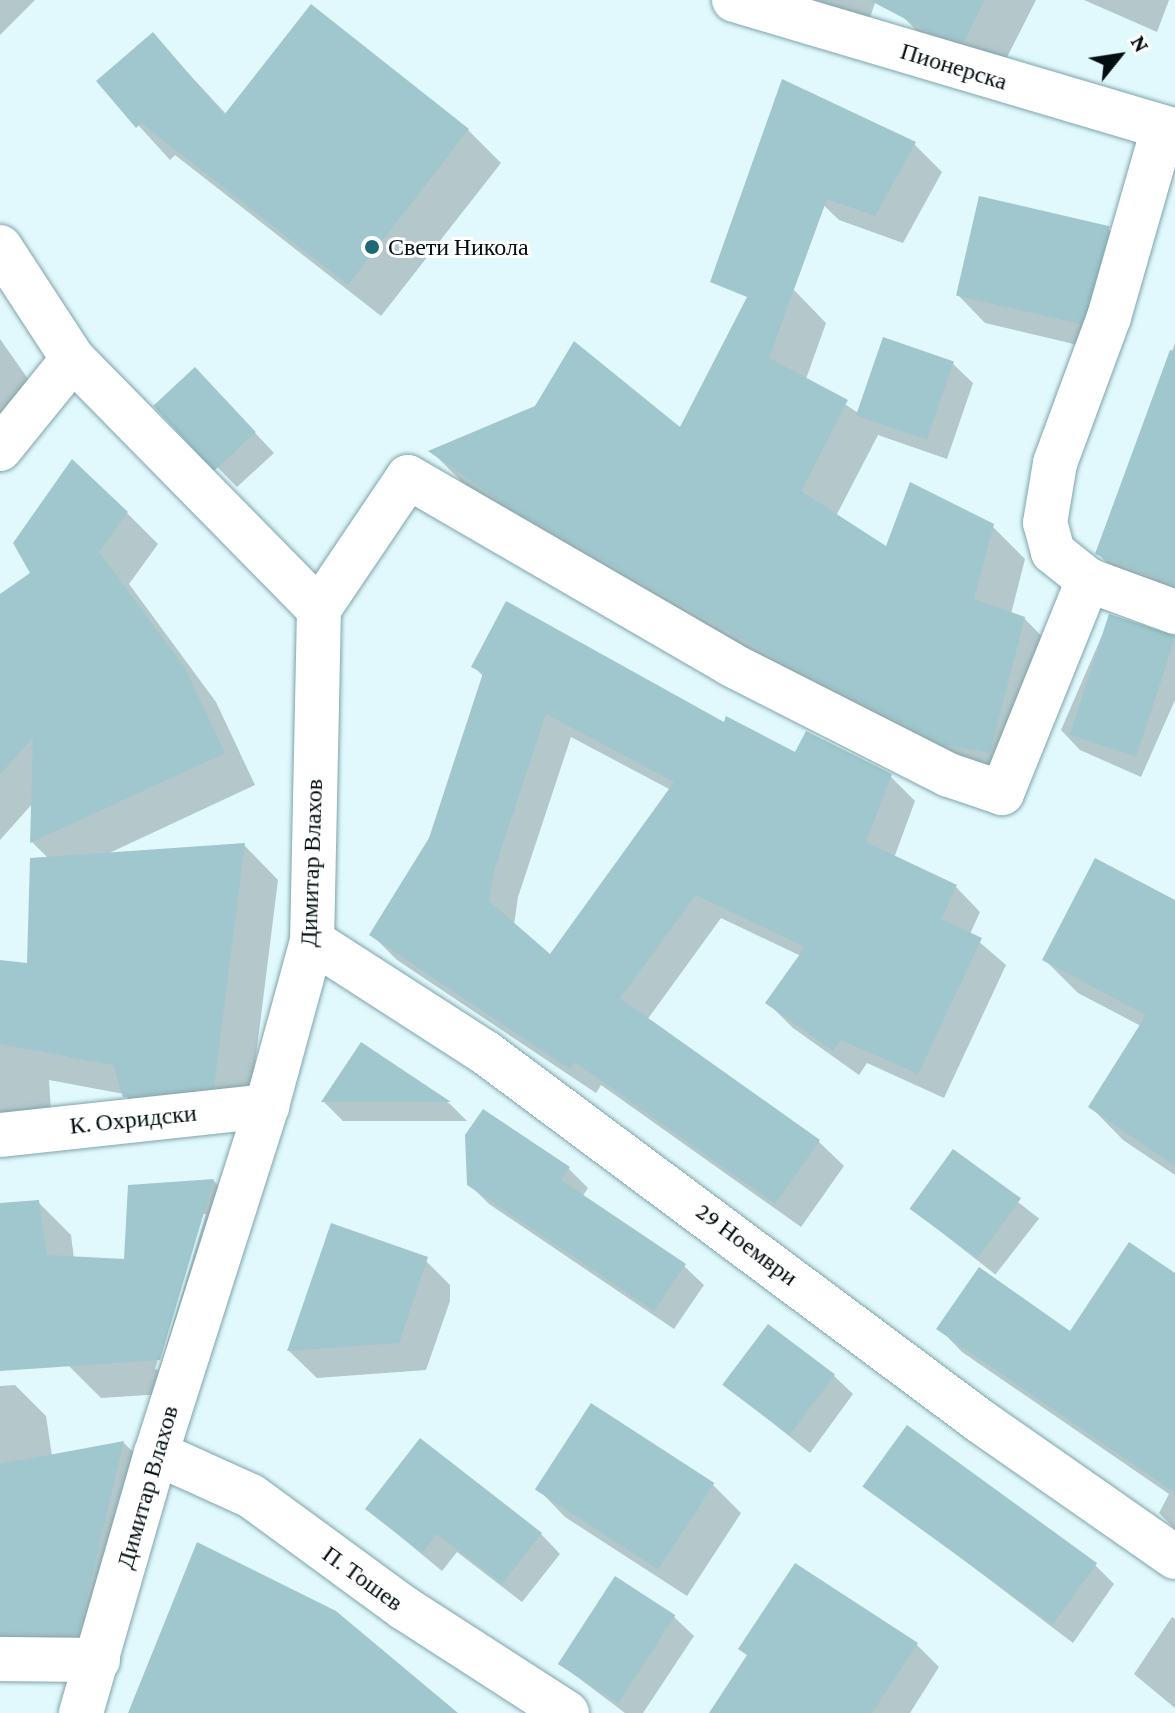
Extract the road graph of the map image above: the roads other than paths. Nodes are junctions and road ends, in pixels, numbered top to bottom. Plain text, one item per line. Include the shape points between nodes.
1 (734, 0) edge
2 (820, 12) edge
3 (1169, 130) edge
4 (0, 247) edge
5 (73, 359) junction
6 (0, 449) edge
7 (1088, 580) junction
8 (319, 609) junction
9 (1175, 612) edge
10 (312, 941) junction
11 (267, 1106) junction
12 (0, 1135) edge
13 (156, 1453) junction
14 (1175, 1557) edge
15 (0, 1659) edge
16 (98, 1660) junction
17 (81, 1713) edge
18 (567, 1713) edge

1 - 2 street, Пионерска
2 - 3 street, Пионерска
3 - 7 street via 1055,463 1045,523 1053,552
4 - 5 street
5 - 6 street
5 - 8 street
7 - 8 street via 1002,793 949,775 730,664 408,477
7 - 9 street
8 - 10 street, Димитар Влахов
10 - 11 street, Димитар Влахов
10 - 14 street, 29 Ноември via 486,1053 980,1421
11 - 12 street, К. Охридски
11 - 13 street, Димитар Влахов
13 - 16 street, Димитар Влахов
13 - 18 street, П. Тошев via 251,1496 404,1608
15 - 16 street
16 - 17 street, Димитар Влахов

